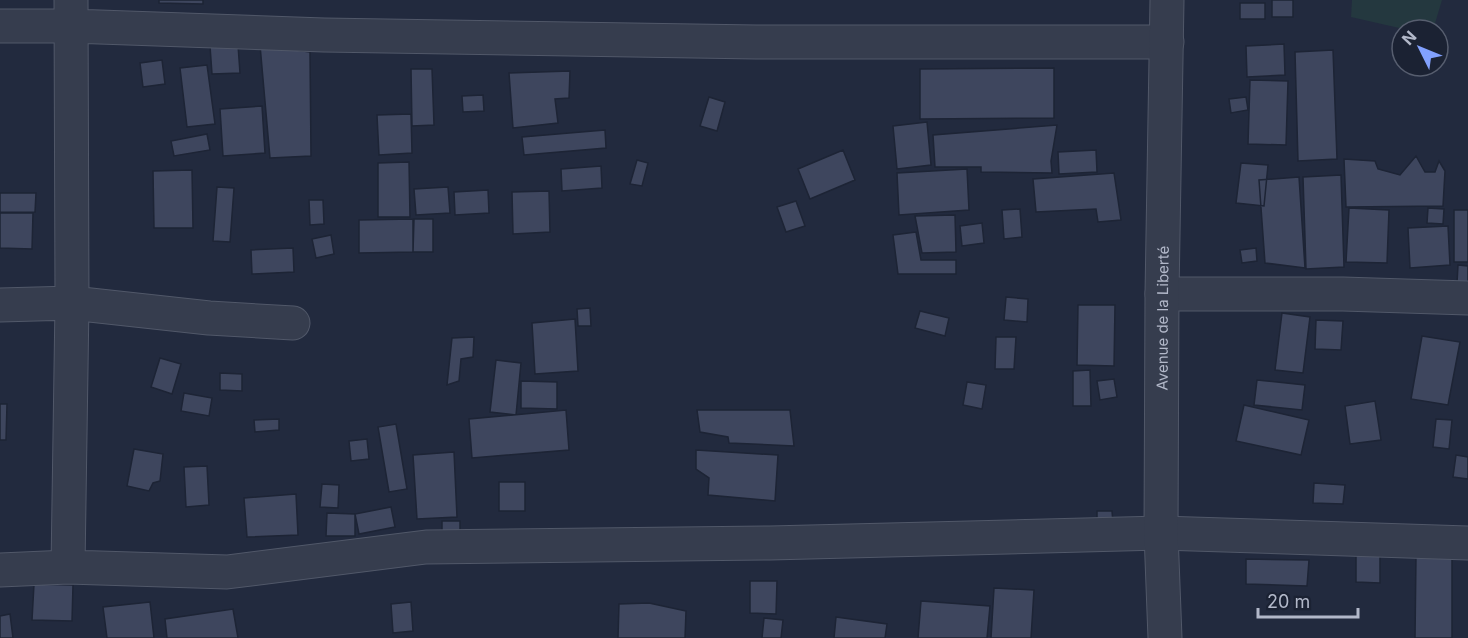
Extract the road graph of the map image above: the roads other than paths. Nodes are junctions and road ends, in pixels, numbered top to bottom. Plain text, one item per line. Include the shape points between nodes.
1 (1167, 0) edge
2 (71, 13) edge
3 (0, 26) edge
4 (1167, 42) junction
5 (1162, 294) junction
6 (1468, 298) edge
7 (72, 303) junction
8 (0, 305) edge
9 (293, 323) dead end
10 (1161, 533) junction
11 (1468, 543) edge
12 (68, 567) junction
13 (0, 570) edge
14 (1165, 638) edge

1 - 4 street, Avenue de la Liberté
2 - 3 street
2 - 4 street via 324,35 756,42
2 - 7 street
4 - 5 street, Avenue de la Liberté
5 - 6 street
5 - 10 street, Avenue de la Liberté
7 - 8 street
7 - 9 street
7 - 12 street
10 - 11 street
10 - 12 street via 426,547 227,572
10 - 14 street, Avenue de la Liberté
12 - 13 street

